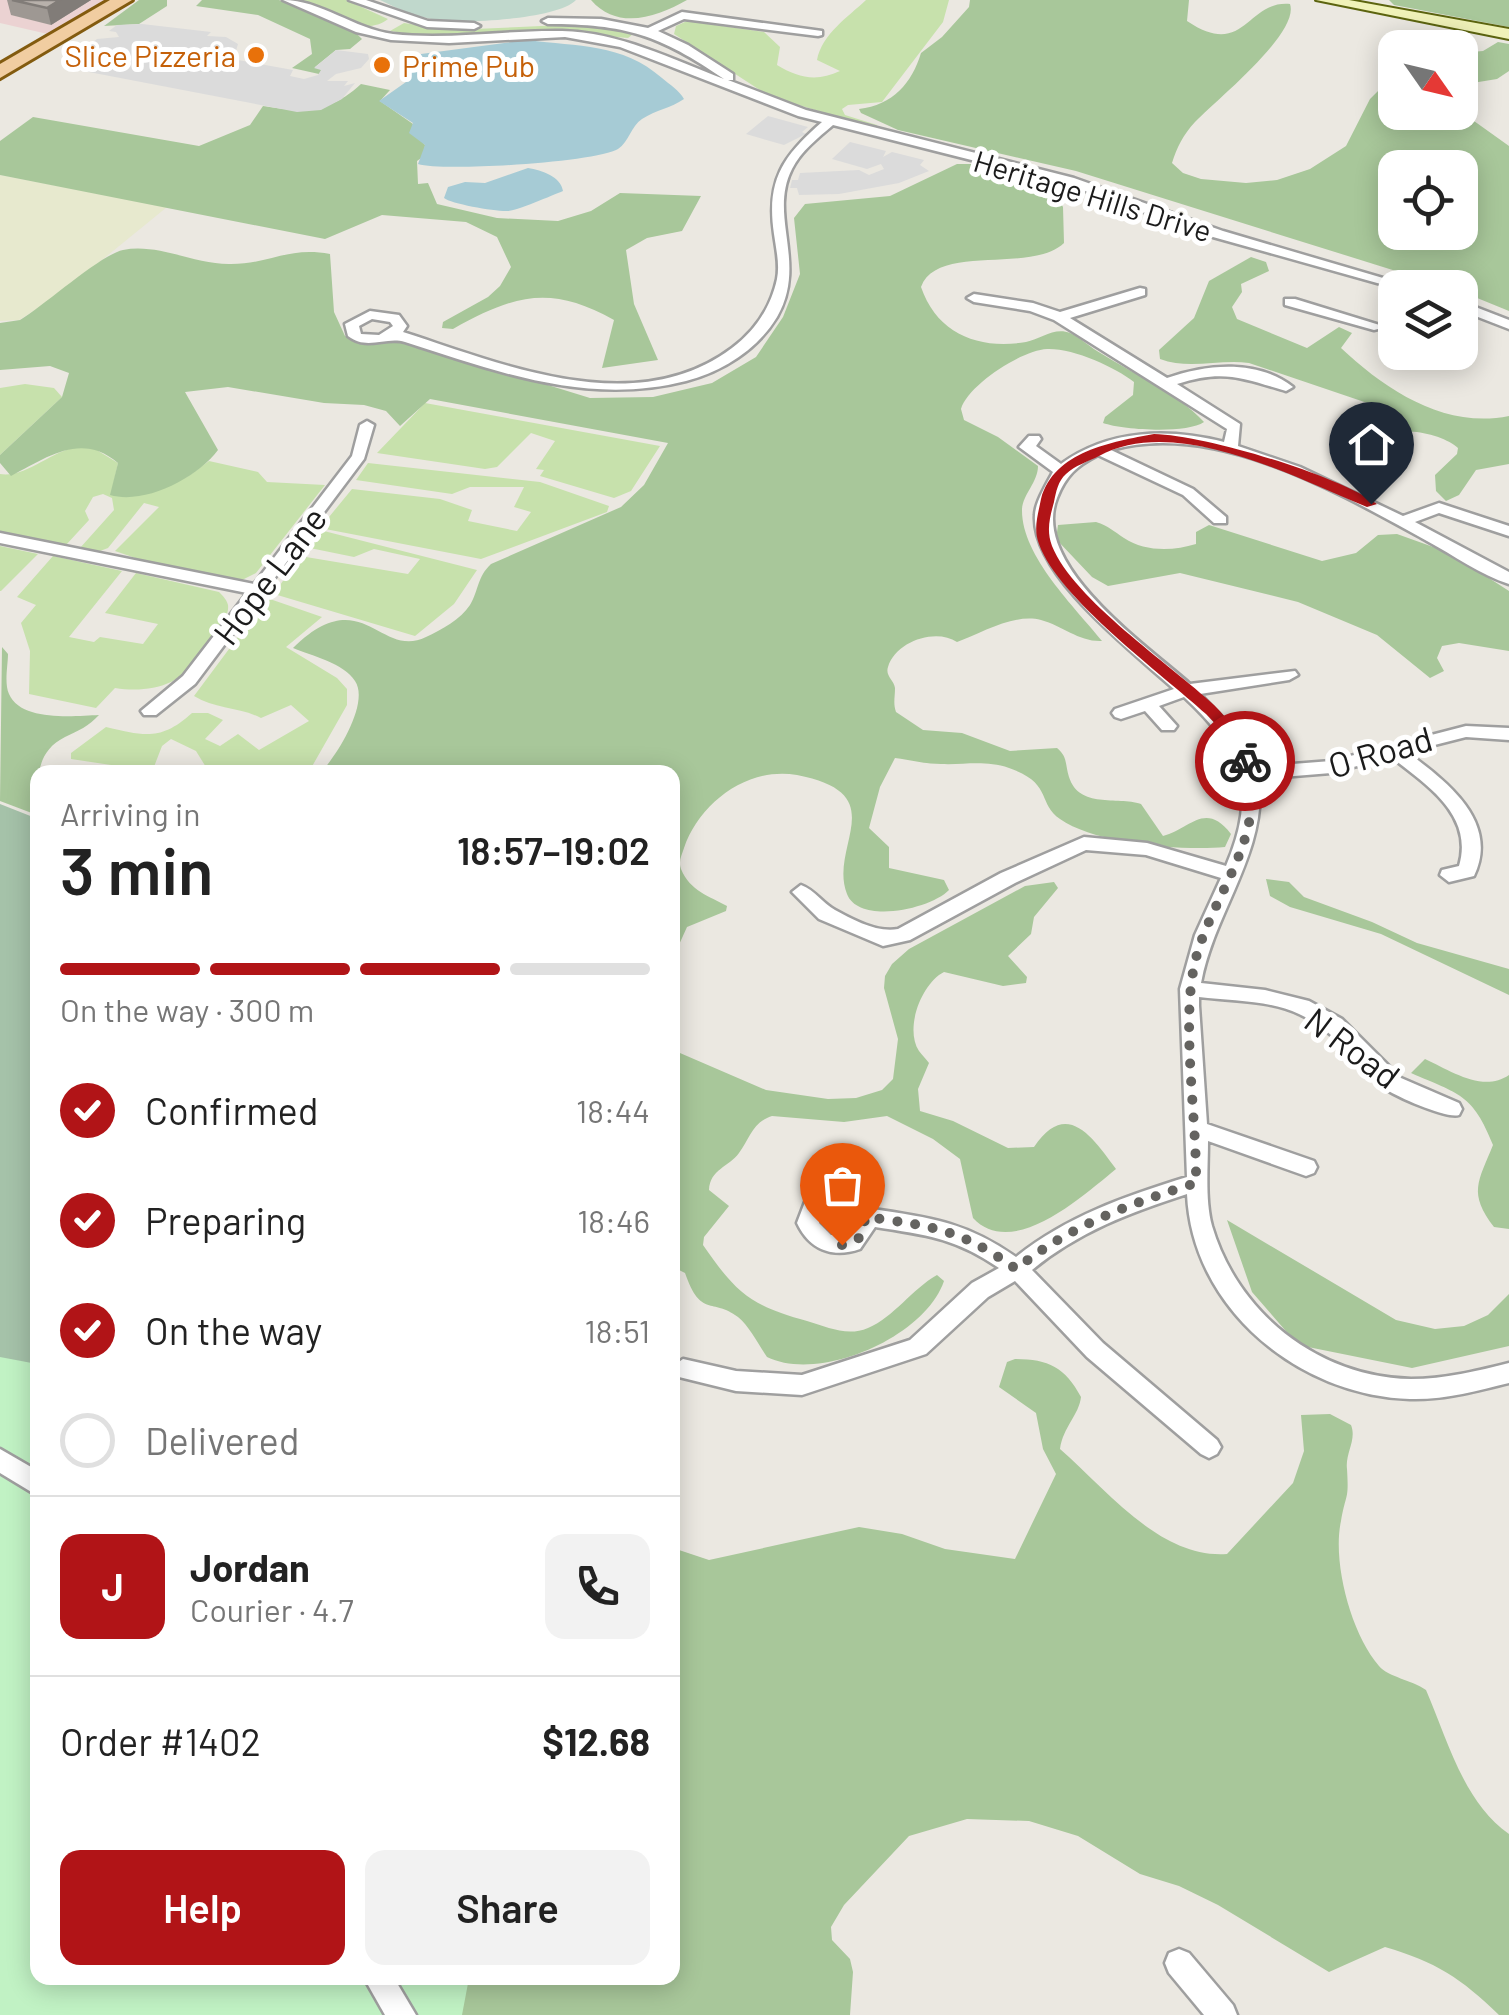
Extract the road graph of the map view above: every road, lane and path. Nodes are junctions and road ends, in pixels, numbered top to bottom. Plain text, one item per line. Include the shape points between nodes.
1 (124, 0) edge
2 (289, 0) edge
3 (356, 0) edge
4 (1324, 0) edge
5 (651, 30) junction
6 (818, 34) dead end
7 (1509, 34) edge
8 (623, 44) junction
9 (0, 72) edge
10 (774, 104) junction
11 (830, 122) junction
12 (1378, 279) edge
13 (1140, 292) dead end
14 (974, 298) dead end
15 (1290, 302) dead end
16 (1478, 312) edge
17 (1059, 317) junction
18 (1509, 325) edge
19 (1378, 328) edge
20 (395, 334) dead end
21 (1166, 383) junction
22 (1286, 387) dead end
23 (367, 425) dead end
24 (1034, 439) dead end
25 (1100, 450) junction
26 (1230, 450) junction
27 (1062, 471) junction
28 (1220, 520) dead end
29 (1403, 521) junction
30 (1509, 531) edge
31 (0, 538) edge
32 (1509, 579) edge
33 (258, 590) junction
34 (1289, 676) dead end
35 (1188, 690) junction
36 (1149, 705) junction
37 (150, 711) dead end
38 (1121, 713) dead end
39 (1168, 726) dead end
40 (1509, 734) edge
41 (1393, 750) junction
42 (1250, 773) junction
43 (1230, 874) junction
44 (1449, 875) dead end
45 (801, 892) dead end
46 (1190, 989) junction
47 (1452, 1109) dead end
48 (1197, 1128) junction
49 (1306, 1167) dead end
50 (1196, 1183) junction
51 (866, 1217) dead end
52 (1016, 1269) junction
53 (682, 1369) dead end
54 (1509, 1373) edge
55 (1209, 1447) dead end
56 (0, 1460) edge
57 (30, 1480) edge
58 (1179, 1964) dead end
59 (383, 1985) edge
60 (402, 2015) edge
61 (1223, 2015) edge

1 - 9 main road
2 - 8 street, Heritage Hills Drive via 391,37 566,34
3 - 5 street, Heritage Hills Drive via 427,24 597,21
4 - 7 street
5 - 6 street via 682,15
5 - 8 street
5 - 10 street, Heritage Hills Drive
8 - 10 street, Heritage Hills Drive
10 - 11 street, Heritage Hills Drive
11 - 12 street, Heritage Hills Drive via 1056,177 1250,244
11 - 20 street via 784,168 778,212 785,268 775,304 752,341 716,367 656,383 565,384
13 - 17 street
14 - 17 street
15 - 19 street
16 - 18 street
17 - 21 street
21 - 22 street via 1224,369
21 - 26 street via 1235,427
23 - 33 street, Hope Lane via 360,456
24 - 27 street via 1026,447
25 - 26 street via 1154,437
25 - 27 street
25 - 28 street via 1188,492
26 - 29 street via 1336,488
27 - 35 street via 1043,506 1041,526 1054,562
29 - 30 street via 1439,508
29 - 32 street
31 - 33 street
33 - 37 street, Hope Lane via 188,680
34 - 35 street
35 - 36 street
35 - 42 street via 1228,729
36 - 38 street
36 - 39 street
40 - 41 street, O Road via 1449,730
41 - 42 street, O Road via 1300,772
41 - 44 street via 1444,790 1474,838 1467,871
42 - 43 street via 1250,818
43 - 45 street via 1147,849 1084,843 883,940 826,914
43 - 46 street
46 - 47 street, N Road via 1302,1006 1335,1024 1394,1084
46 - 48 street
48 - 49 street
48 - 50 street
50 - 52 street via 1116,1208
50 - 54 street via 1205,1239 1226,1288 1274,1341 1307,1362 1343,1378 1418,1392
51 - 52 street via 942,1228 982,1244
52 - 53 street via 980,1290 918,1346 858,1369 802,1385
52 - 55 street via 1095,1350
56 - 57 street
58 - 61 street
59 - 60 street

